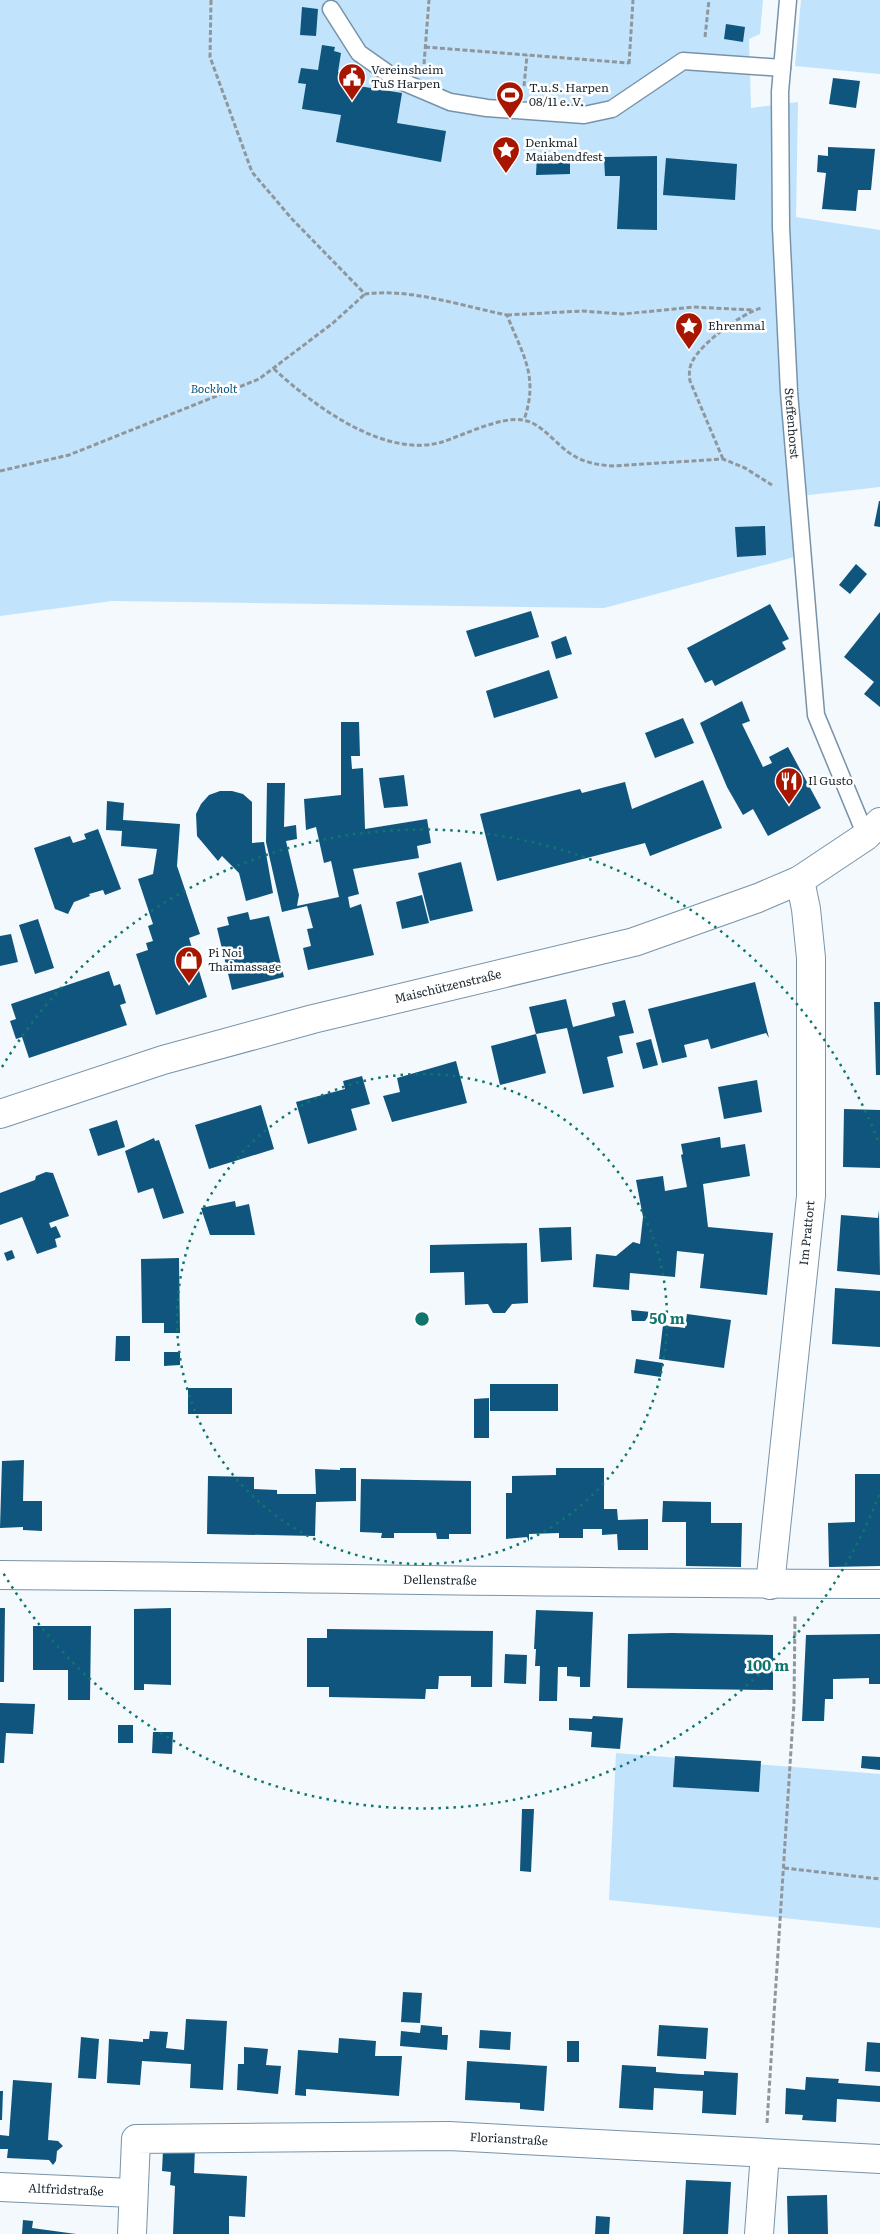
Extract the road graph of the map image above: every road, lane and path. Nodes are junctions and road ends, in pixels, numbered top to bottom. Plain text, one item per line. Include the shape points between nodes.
1 (211, 0) edge
2 (429, 0) edge
3 (633, 0) edge
4 (709, 0) edge
5 (788, 0) edge
6 (331, 9) dead end
7 (426, 47) junction
8 (703, 62) junction
9 (629, 63) junction
10 (782, 68) junction
11 (422, 90) junction
12 (627, 99) junction
13 (365, 294) junction
14 (507, 315) junction
15 (274, 369) junction
16 (524, 420) junction
17 (723, 459) junction
18 (0, 471) edge
19 (800, 502) junction
20 (873, 829) edge
21 (800, 880) junction
22 (0, 1114) edge
23 (0, 1575) edge
24 (797, 1584) junction
25 (880, 1584) edge
26 (770, 1585) junction
27 (784, 1868) junction
28 (880, 1878) edge
29 (765, 2153) junction
30 (880, 2159) edge
31 (0, 2187) edge
32 (132, 2193) junction
33 (132, 2234) edge
34 (759, 2234) edge

1 - 13 path via 210,57 252,172 292,219
2 - 7 path
3 - 9 path
4 - 8 path
5 - 10 lane, Steffenhorst
6 - 11 lane via 359,53 396,79
7 - 9 path
7 - 11 path
8 - 10 lane
8 - 12 lane via 682,61
9 - 12 path
10 - 19 lane, Steffenhorst via 780,228 788,392
11 - 12 lane via 450,102 549,114 584,115 612,109
13 - 14 path via 381,292 415,296
13 - 15 path
14 - 16 path via 531,376 530,402
14 - 17 path via 582,311 623,314 693,307 754,310 699,351 689,369 690,381
15 - 16 path via 314,403 371,434 394,442 440,442 494,424
15 - 18 path via 259,379 69,455
16 - 17 path via 575,456 596,465
17 - 19 path via 745,468
19 - 20 lane, Steffenhorst via 816,715
20 - 21 street, Maischützenstraße
21 - 22 street, Maischützenstraße via 634,942 313,1019 163,1060
21 - 26 street, Im Prattort via 811,958 812,1196
23 - 26 street, Dellenstraße
24 - 25 street, Dellenstraße
24 - 26 street, Dellenstraße
24 - 27 path
27 - 28 path
27 - 29 path
29 - 30 street, Florianstraße
29 - 32 street, Florianstraße via 449,2136 148,2139
29 - 34 street
31 - 32 street, Altfridstraße
32 - 33 street

